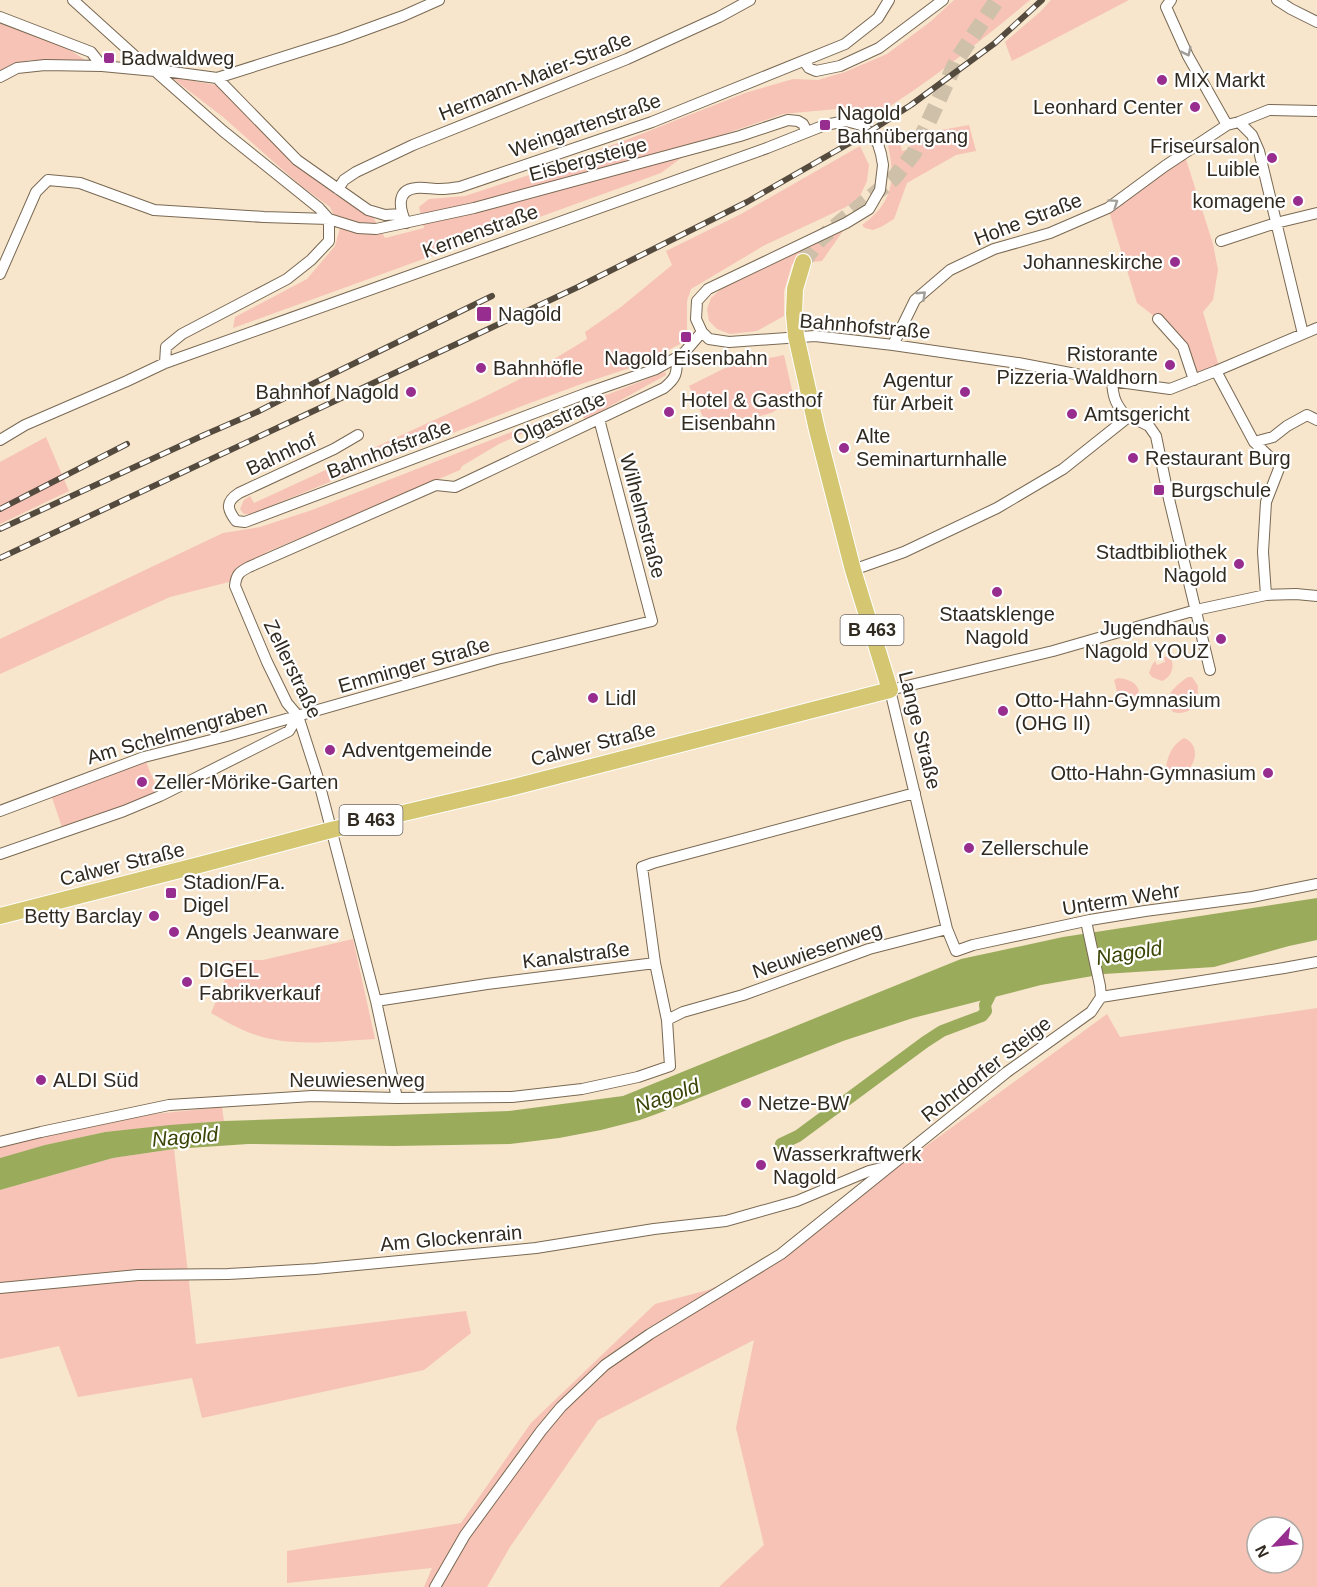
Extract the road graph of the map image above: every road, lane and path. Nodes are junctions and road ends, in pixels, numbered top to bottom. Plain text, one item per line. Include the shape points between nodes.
1 (73, 0) edge
2 (439, 0) edge
3 (750, 0) edge
4 (890, 0) edge
5 (943, 0) edge
6 (1171, 0) edge
7 (1277, 0) edge
8 (0, 17) edge
9 (1317, 22) edge
10 (804, 61) junction
11 (102, 66) junction
12 (155, 71) junction
13 (0, 77) edge
14 (218, 78) junction
15 (1317, 111) edge
16 (1239, 122) junction
17 (1227, 124) junction
18 (807, 132) junction
19 (338, 189) junction
20 (1317, 213) edge
21 (404, 218) junction
22 (329, 219) junction
23 (1276, 223) junction
24 (1221, 241) dead end
25 (803, 262) tunnel mouth
26 (0, 274) edge
27 (1158, 319) dead end
28 (1317, 328) edge
29 (702, 332) junction
30 (1303, 334) junction
31 (796, 336) junction
32 (893, 345) junction
33 (677, 359) junction
34 (165, 363) junction
35 (1216, 371) junction
36 (1194, 380) junction
37 (1112, 381) junction
38 (1127, 418) junction
39 (599, 419) junction
40 (1317, 420) edge
41 (358, 435) dead end
42 (0, 440) edge
43 (1254, 442) junction
44 (436, 485) joint
45 (229, 512) joint
46 (853, 570) junction
47 (1266, 595) junction
48 (1317, 596) edge
49 (1196, 610) junction
50 (652, 621) joint
51 (1210, 670) dead end
52 (890, 690) junction
53 (298, 716) junction
54 (915, 793) junction
55 (0, 811) edge
56 (331, 830) junction
57 (0, 854) edge
58 (1317, 884) edge
59 (0, 916) edge
60 (1088, 926) junction
61 (946, 929) junction
62 (1317, 962) edge
63 (655, 963) junction
64 (1101, 992) junction
65 (376, 1001) junction
66 (667, 1020) junction
67 (397, 1098) junction
68 (0, 1142) edge
69 (895, 1164) junction
70 (0, 1288) edge
71 (435, 1587) edge

1 - 12 street, Eisbergsteige
2 - 14 street via 340,39
3 - 19 street, Hermann-Maier-Straße via 622,61 356,172
4 - 10 street, Weingartenstraße via 878,18 845,44
5 - 10 street via 879,48 840,66 816,71
6 -> 17 street via 1166,7 1188,56
7 - 9 street
8 - 11 street via 91,52
10 - 21 street, Weingartenstraße via 652,122 460,187 409,189 400,203
11 - 12 street
11 - 13 street via 17,68
12 - 14 street
12 - 22 street, Eisbergsteige
14 - 19 street, Eisbergsteige via 297,160
15 - 16 street via 1269,110
16 - 17 street
16 - 23 street via 1252,135 1259,151
32 -> 17 street, Hohe Straße via 915,300 950,270 994,249 1050,233 1108,208
18 - 21 street, Eisbergsteige via 803,124 788,120 474,208
18 - 29 street via 846,121 861,125 878,144 883,165 880,190 869,209 846,223 708,289 697,301 696,319
18 - 34 street, Kernenstraße
19 - 21 street, Eisbergsteige via 369,210
20 - 23 street
21 - 22 street, Eisbergsteige via 376,230
22 - 26 street via 154,210 80,183 48,180 36,192
22 - 34 street via 329,241 310,261 287,279 182,334 166,347
23 - 24 street
23 - 30 street
25 - 31 main road, Lange Straße / B 463 via 795,290
27 - 36 street via 1183,347
28 - 30 street, Bahnhofstraße
29 - 31 street, Bahnhofstraße via 709,339 729,342
29 - 33 street, Bahnhofstraße
30 - 35 street, Bahnhofstraße
31 - 32 street, Bahnhofstraße
31 - 46 main road, Lange Straße / B 463
32 - 37 street, Bahnhofstraße
33 - 39 street, Olgastraße via 674,380 664,388
33 - 45 street, Bahnhofstraße via 245,522 236,521
34 - 42 street, Kernenstraße
35 - 36 street, Bahnhofstraße
35 - 43 street
36 - 37 street, Bahnhofstraße via 1170,389
37 - 38 street via 1116,404
38 - 46 street via 1063,469 997,508 904,552
38 - 49 street via 1149,426 1156,436
39 - 44 street, Olgastraße via 454,487
39 - 50 street, Wilhelmstraße
40 - 43 street via 1307,415 1273,437
41 - 45 street, Bahnhof via 239,493 229,502
43 - 47 street via 1277,464 1266,502
44 - 53 street, Zellerstraße via 238,573 235,586 267,662 287,703
46 - 52 main road, Lange Straße / B 463
47 - 48 street, Calwer Straße
47 - 49 street, Calwer Straße
49 - 51 street
49 - 52 street, Calwer Straße via 1053,651
50 - 53 street, Emminger Straße via 497,659
52 - 54 street, Lange Straße
52 - 56 main road, Calwer Straße / B 463
53 - 55 street, Am Schelmengraben via 144,757
53 - 56 street, Zellerstraße
53 - 57 street, Emminger Straße via 289,731 160,796
54 - 61 street, Lange Straße
54 - 63 street, Kanalstraße via 642,867
56 - 59 main road, Calwer Straße / B 463
56 - 65 street, Zellerstraße
58 - 60 street, Unterm Wehr via 1145,911
60 - 61 street, Unterm Wehr via 956,951
60 - 64 street
61 - 66 street, Neuwiesenweg via 869,949
62 - 64 street
63 - 65 street, Kanalstraße
63 - 66 street, Neuwiesenweg
64 - 69 street, Rohrdorfer Steige via 1091,1012 1007,1072
65 - 67 street, Zellerstraße
66 - 67 street, Neuwiesenweg via 670,1066 638,1077 582,1089 512,1097
67 - 68 street, Neuwiesenweg via 312,1096 169,1105
69 - 70 street, Am Glockenrain via 797,1201 726,1221 536,1248 315,1269 138,1275
69 - 71 street, Rohrdorfer Steige via 782,1254 605,1365 541,1431 465,1535

